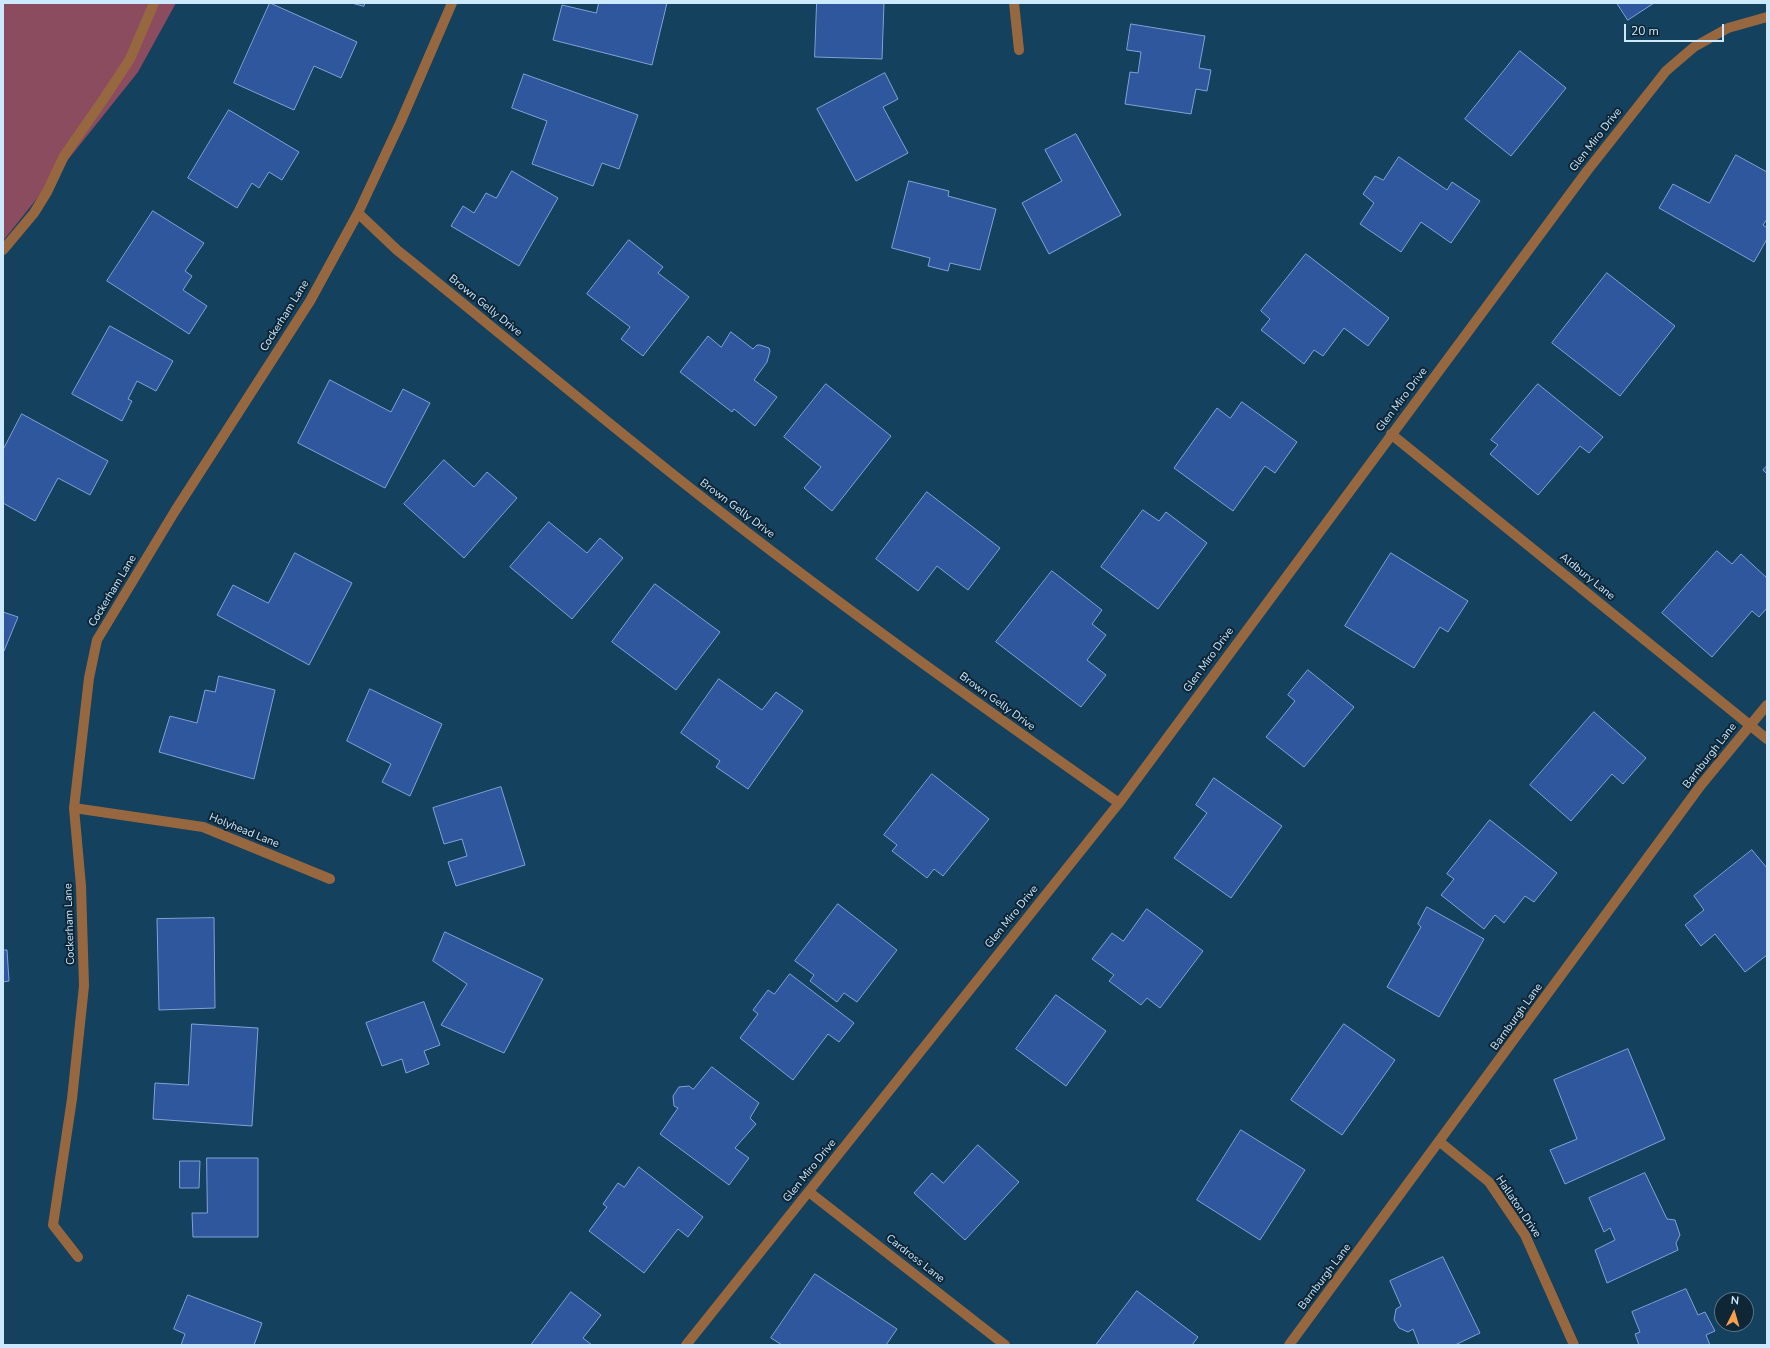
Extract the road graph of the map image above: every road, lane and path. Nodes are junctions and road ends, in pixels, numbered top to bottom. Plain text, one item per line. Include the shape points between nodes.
1 (154, 3) edge
2 (452, 3) edge
3 (1014, 3) edge
4 (1767, 17) edge
5 (1019, 50) dead end
6 (358, 213) junction
7 (3, 250) edge
8 (1391, 434) junction
9 (1767, 705) edge
10 (1750, 725) junction
11 (1767, 739) edge
12 (1119, 803) junction
13 (74, 808) junction
14 (330, 879) dead end
15 (1440, 1142) junction
16 (809, 1192) junction
17 (78, 1257) dead end
18 (686, 1345) edge
19 (1006, 1345) edge
20 (1289, 1345) edge
21 (1574, 1345) edge

1 - 7 street via 130,59 64,156 34,213
2 - 6 street, Cockerham Lane
3 - 5 street
4 - 8 street, Glen Miro Drive via 1728,28 1694,47 1666,71 1587,171
6 - 12 street, Brown Gelly Drive via 397,250 699,495 1008,725
6 - 13 street, Cockerham Lane via 310,301 175,511 97,640 89,678
8 - 10 street, Aldbury Lane
8 - 12 street, Glen Miro Drive
9 - 10 street, Barnburgh Lane
10 - 11 street, Aldbury Lane
10 - 15 street, Barnburgh Lane via 1696,792
12 - 16 street, Glen Miro Drive
13 - 14 street, Holyhead Lane via 203,827
13 - 17 street, Cockerham Lane via 81,886 84,986 72,1099 53,1225
15 - 20 street, Barnburgh Lane
15 - 21 street, Hallaton Drive via 1489,1182 1526,1235
16 - 18 street, Glen Miro Drive
16 - 19 street, Cardross Lane

